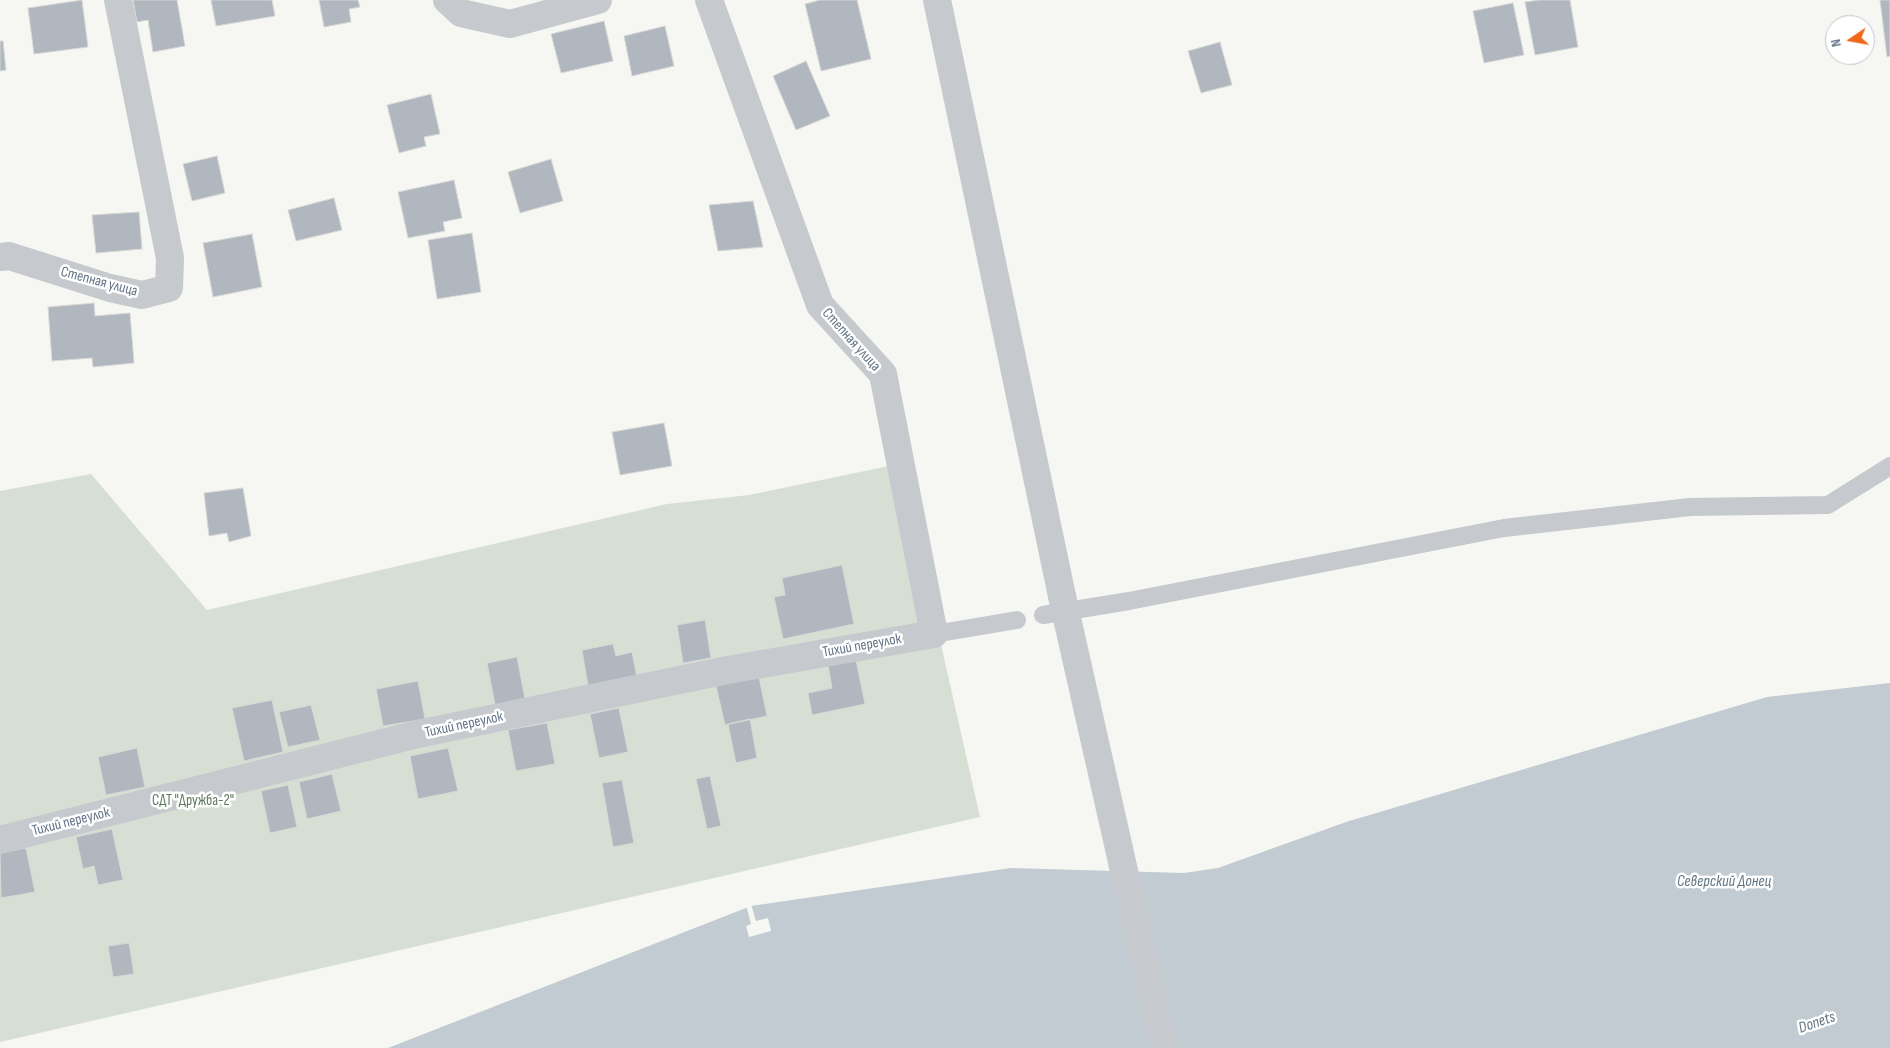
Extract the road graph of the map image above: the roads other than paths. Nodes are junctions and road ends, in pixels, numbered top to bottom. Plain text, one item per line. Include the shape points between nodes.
1 (118, 0) edge
2 (447, 0) edge
3 (598, 0) edge
4 (709, 0) edge
5 (937, 0) edge
6 (0, 256) edge
7 (1890, 466) edge
8 (1043, 615) dead end
9 (1017, 620) dead end
10 (934, 634) junction
11 (0, 840) edge
12 (1164, 1048) edge

1 - 6 street, Степная улица via 170,258 169,288 142,295
2 - 3 street via 460,13 510,24
4 - 10 street, Степная улица via 820,305 883,374
5 - 12 street, bridge via 1062,596
7 - 8 lane via 1828,505 1690,507 1504,528
9 - 10 lane
10 - 11 street, Тихий переулок via 728,670 418,734

